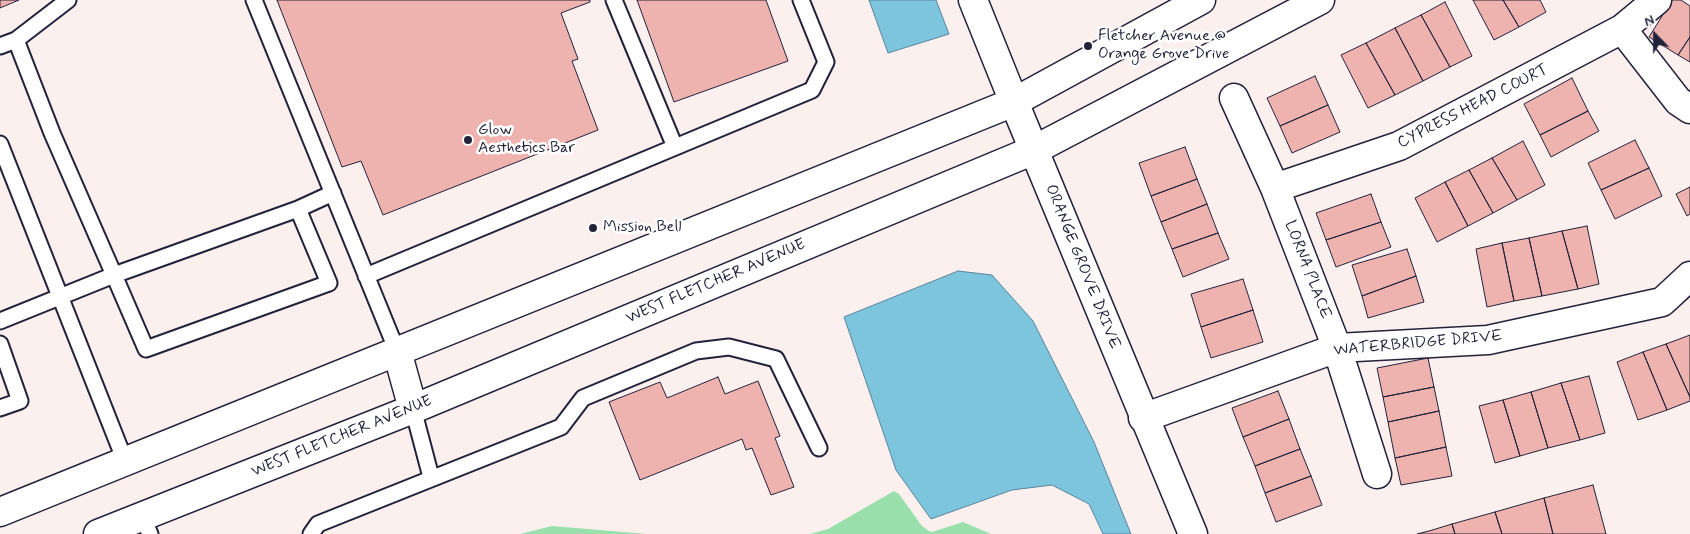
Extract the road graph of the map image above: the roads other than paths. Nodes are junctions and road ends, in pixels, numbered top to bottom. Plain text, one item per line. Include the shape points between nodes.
1 (68, 0) edge
2 (254, 0) edge
3 (614, 0) edge
4 (801, 0) edge
5 (973, 0) edge
6 (1201, 0) edge
7 (1320, 0) edge
8 (1657, 0) edge
9 (1622, 29) junction
10 (16, 40) junction
11 (0, 46) edge
12 (1234, 98) dead end
13 (1014, 102) junction
14 (1690, 109) edge
15 (0, 144) edge
16 (675, 147) junction
17 (1034, 150) junction
18 (1276, 188) junction
19 (333, 193) junction
20 (298, 209) junction
21 (114, 275) junction
22 (366, 276) junction
23 (1690, 276) edge
24 (60, 297) junction
25 (0, 321) edge
26 (0, 344) edge
27 (1337, 348) junction
28 (397, 351) junction
29 (0, 408) edge
30 (413, 409) junction
31 (1143, 418) junction
32 (819, 448) dead end
33 (125, 462) junction
34 (1377, 474) dead end
35 (431, 477) junction
36 (0, 512) edge
37 (146, 525) edge
38 (98, 534) edge
39 (311, 534) edge
40 (1193, 534) edge

1 - 10 lane
2 - 19 lane
3 - 16 lane
4 - 16 lane via 826,62 812,90
5 - 13 main road, ORANGE GROVE DRIVE
6 - 13 main road
7 - 17 main road, WEST FLETCHER AVENUE
8 - 9 main road, CYPRESS HEAD COURT
9 - 14 main road via 1678,101
9 - 18 main road, CYPRESS HEAD COURT via 1399,146
10 - 11 lane
10 - 21 lane via 52,133
12 - 18 main road, LORNA PLACE
13 - 17 main road, ORANGE GROVE DRIVE
13 - 28 main road
15 - 24 lane
16 - 22 lane
17 - 30 main road, WEST FLETCHER AVENUE
17 - 31 main road, ORANGE GROVE DRIVE
18 - 27 main road, LORNA PLACE
19 - 20 lane
19 - 22 lane
20 - 21 lane
20 - 21 lane via 329,283 146,349
21 - 24 lane
22 - 28 lane
23 - 27 main road, WATERBRIDGE DRIVE via 1662,302 1488,340
24 - 25 lane
24 - 33 lane
26 - 29 lane via 20,400
27 - 31 main road, WATERBRIDGE DRIVE
27 - 34 main road, LORNA PLACE
28 - 30 main road
28 - 33 main road
30 - 35 lane
30 - 37 main road, WEST FLETCHER AVENUE
31 - 40 main road, ORANGE GROVE DRIVE
32 - 35 lane via 776,359 729,347 696,351 583,398 561,427
33 - 36 main road
35 - 39 lane via 318,524
37 - 38 main road, WEST FLETCHER AVENUE

